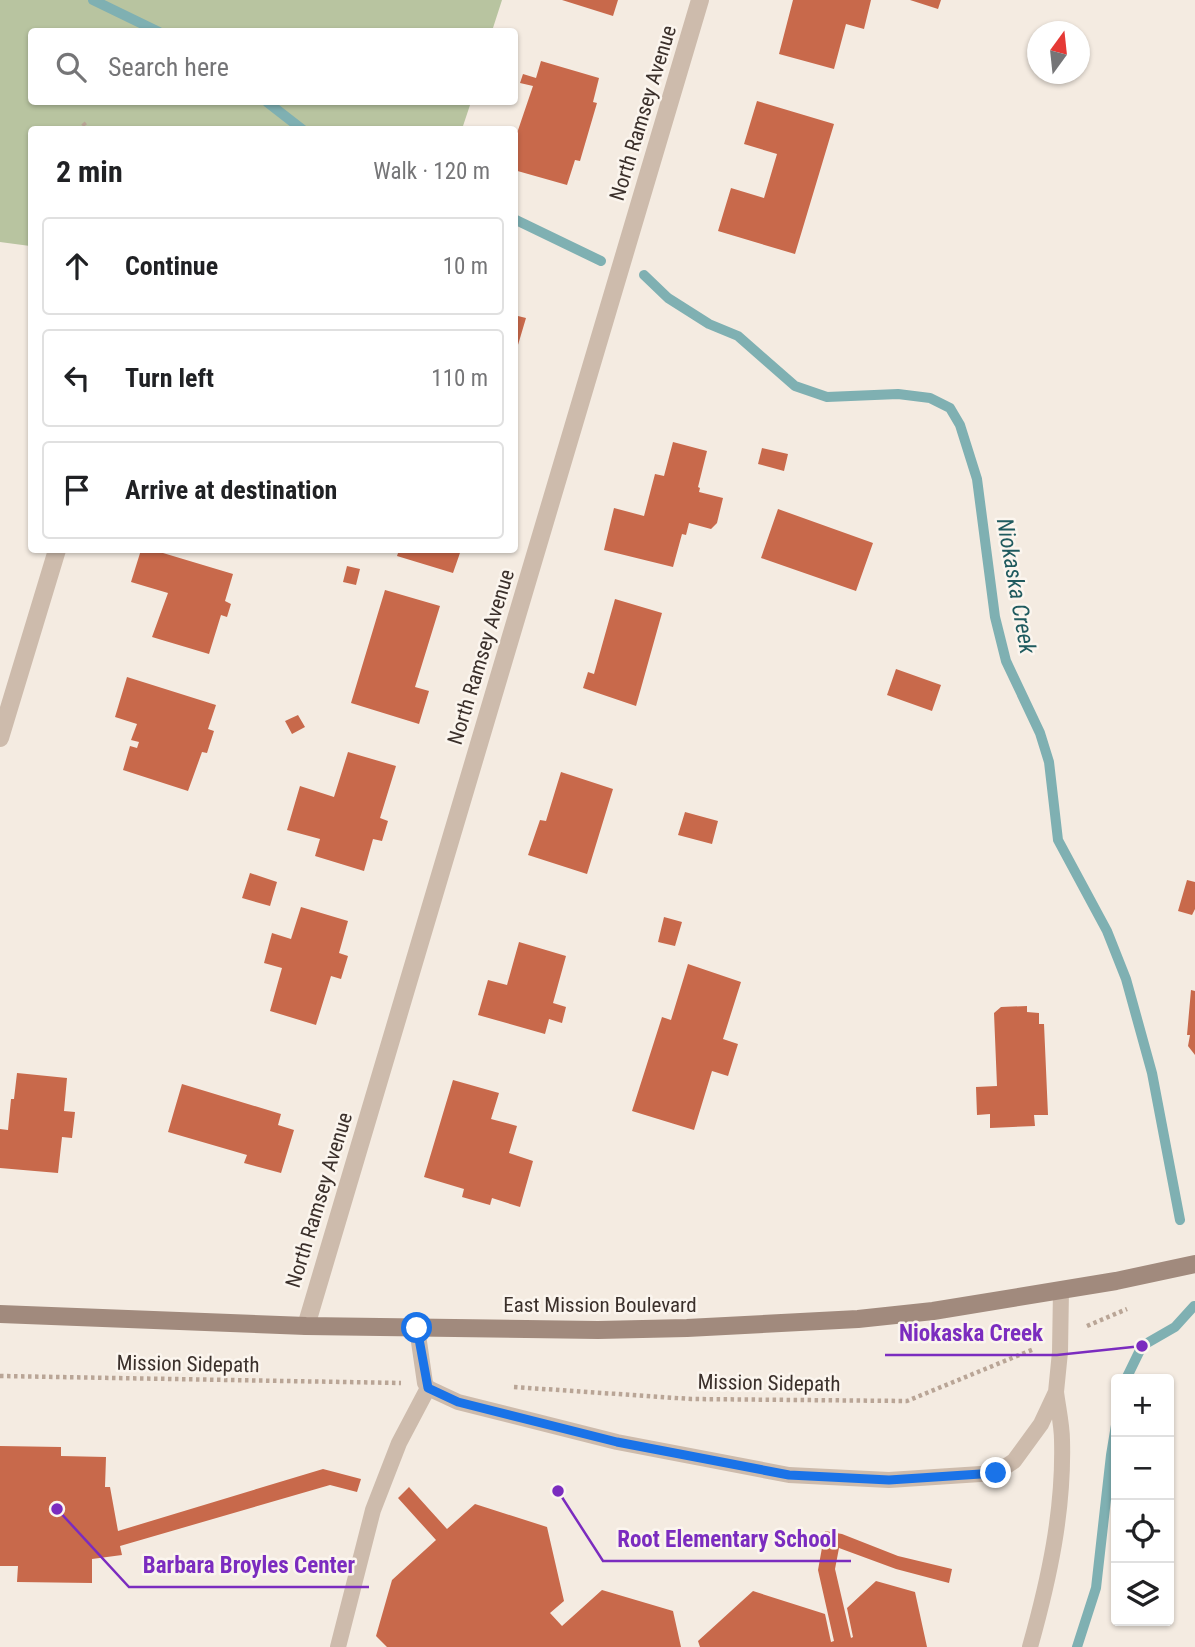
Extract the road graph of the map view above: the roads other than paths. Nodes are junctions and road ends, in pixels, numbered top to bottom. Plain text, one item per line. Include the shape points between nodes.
1 (700, 0) edge
2 (56, 553) edge
3 (0, 738) edge
4 (1195, 1264) edge
5 (1061, 1290) junction
6 (0, 1314) edge
7 (306, 1326) junction
8 (417, 1328) junction
9 (428, 1388) junction
10 (1056, 1392) junction
11 (338, 1647) edge
12 (1030, 1647) edge

1 - 7 street, North Ramsey Avenue
2 - 3 street
4 - 5 main road, East Mission Boulevard
5 - 8 main road, East Mission Boulevard via 858,1319 598,1330
5 - 10 lane
6 - 7 main road, East Mission Boulevard
7 - 8 main road, East Mission Boulevard
8 - 9 lane
9 - 10 lane via 458,1402 617,1442 789,1475 889,1480 996,1473 1014,1461 1041,1424
9 - 11 lane via 399,1443 373,1510
10 - 12 lane via 1062,1439 1057,1533

